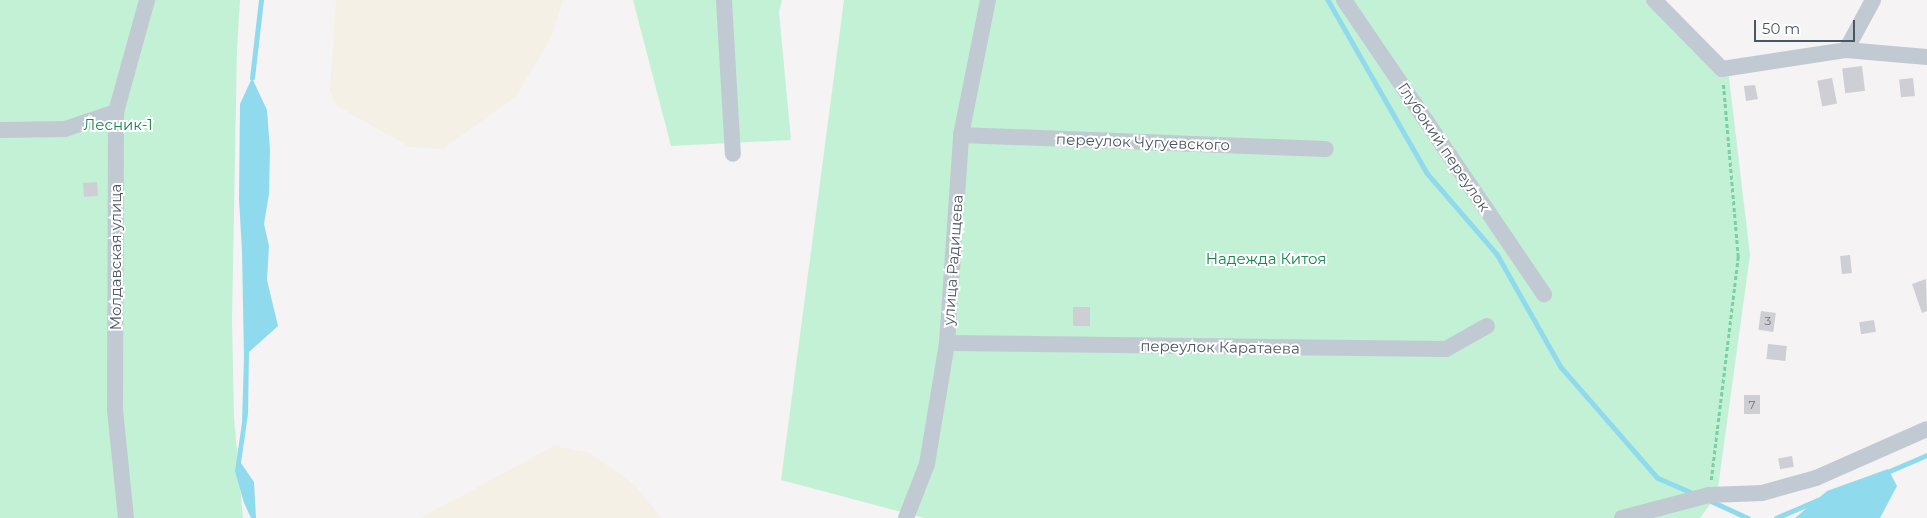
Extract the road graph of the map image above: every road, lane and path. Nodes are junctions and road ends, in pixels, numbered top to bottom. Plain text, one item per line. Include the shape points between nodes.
1 (147, 0) edge
2 (724, 0) edge
3 (988, 0) edge
4 (1344, 0) edge
5 (1654, 0) edge
6 (1873, 0) edge
7 (1846, 50) junction
8 (1927, 57) edge
9 (1722, 69) junction
10 (116, 112) junction
11 (0, 130) edge
12 (961, 135) junction
13 (1326, 149) dead end
14 (733, 154) dead end
15 (1544, 294) dead end
16 (1486, 326) dead end
17 (947, 343) junction
18 (1927, 429) edge
19 (1709, 495) junction
20 (126, 518) edge
21 (906, 518) edge
22 (1622, 518) edge

1 - 10 street, Молдавская улица
2 - 14 street
3 - 12 street, улица Радищева
4 - 15 street, Глубокий переулок
5 - 9 street
6 - 7 street
7 - 8 street
7 - 9 street
9 - 19 path via 1738,257
10 - 11 street via 65,129
10 - 20 street, Молдавская улица via 115,410
12 - 13 street, переулок Чугуевского
12 - 17 street, улица Радищева
16 - 17 street, переулок Каратаева via 1446,349
17 - 21 street, улица Радищева via 927,464
18 - 19 street via 1816,478 1762,493
19 - 22 street

